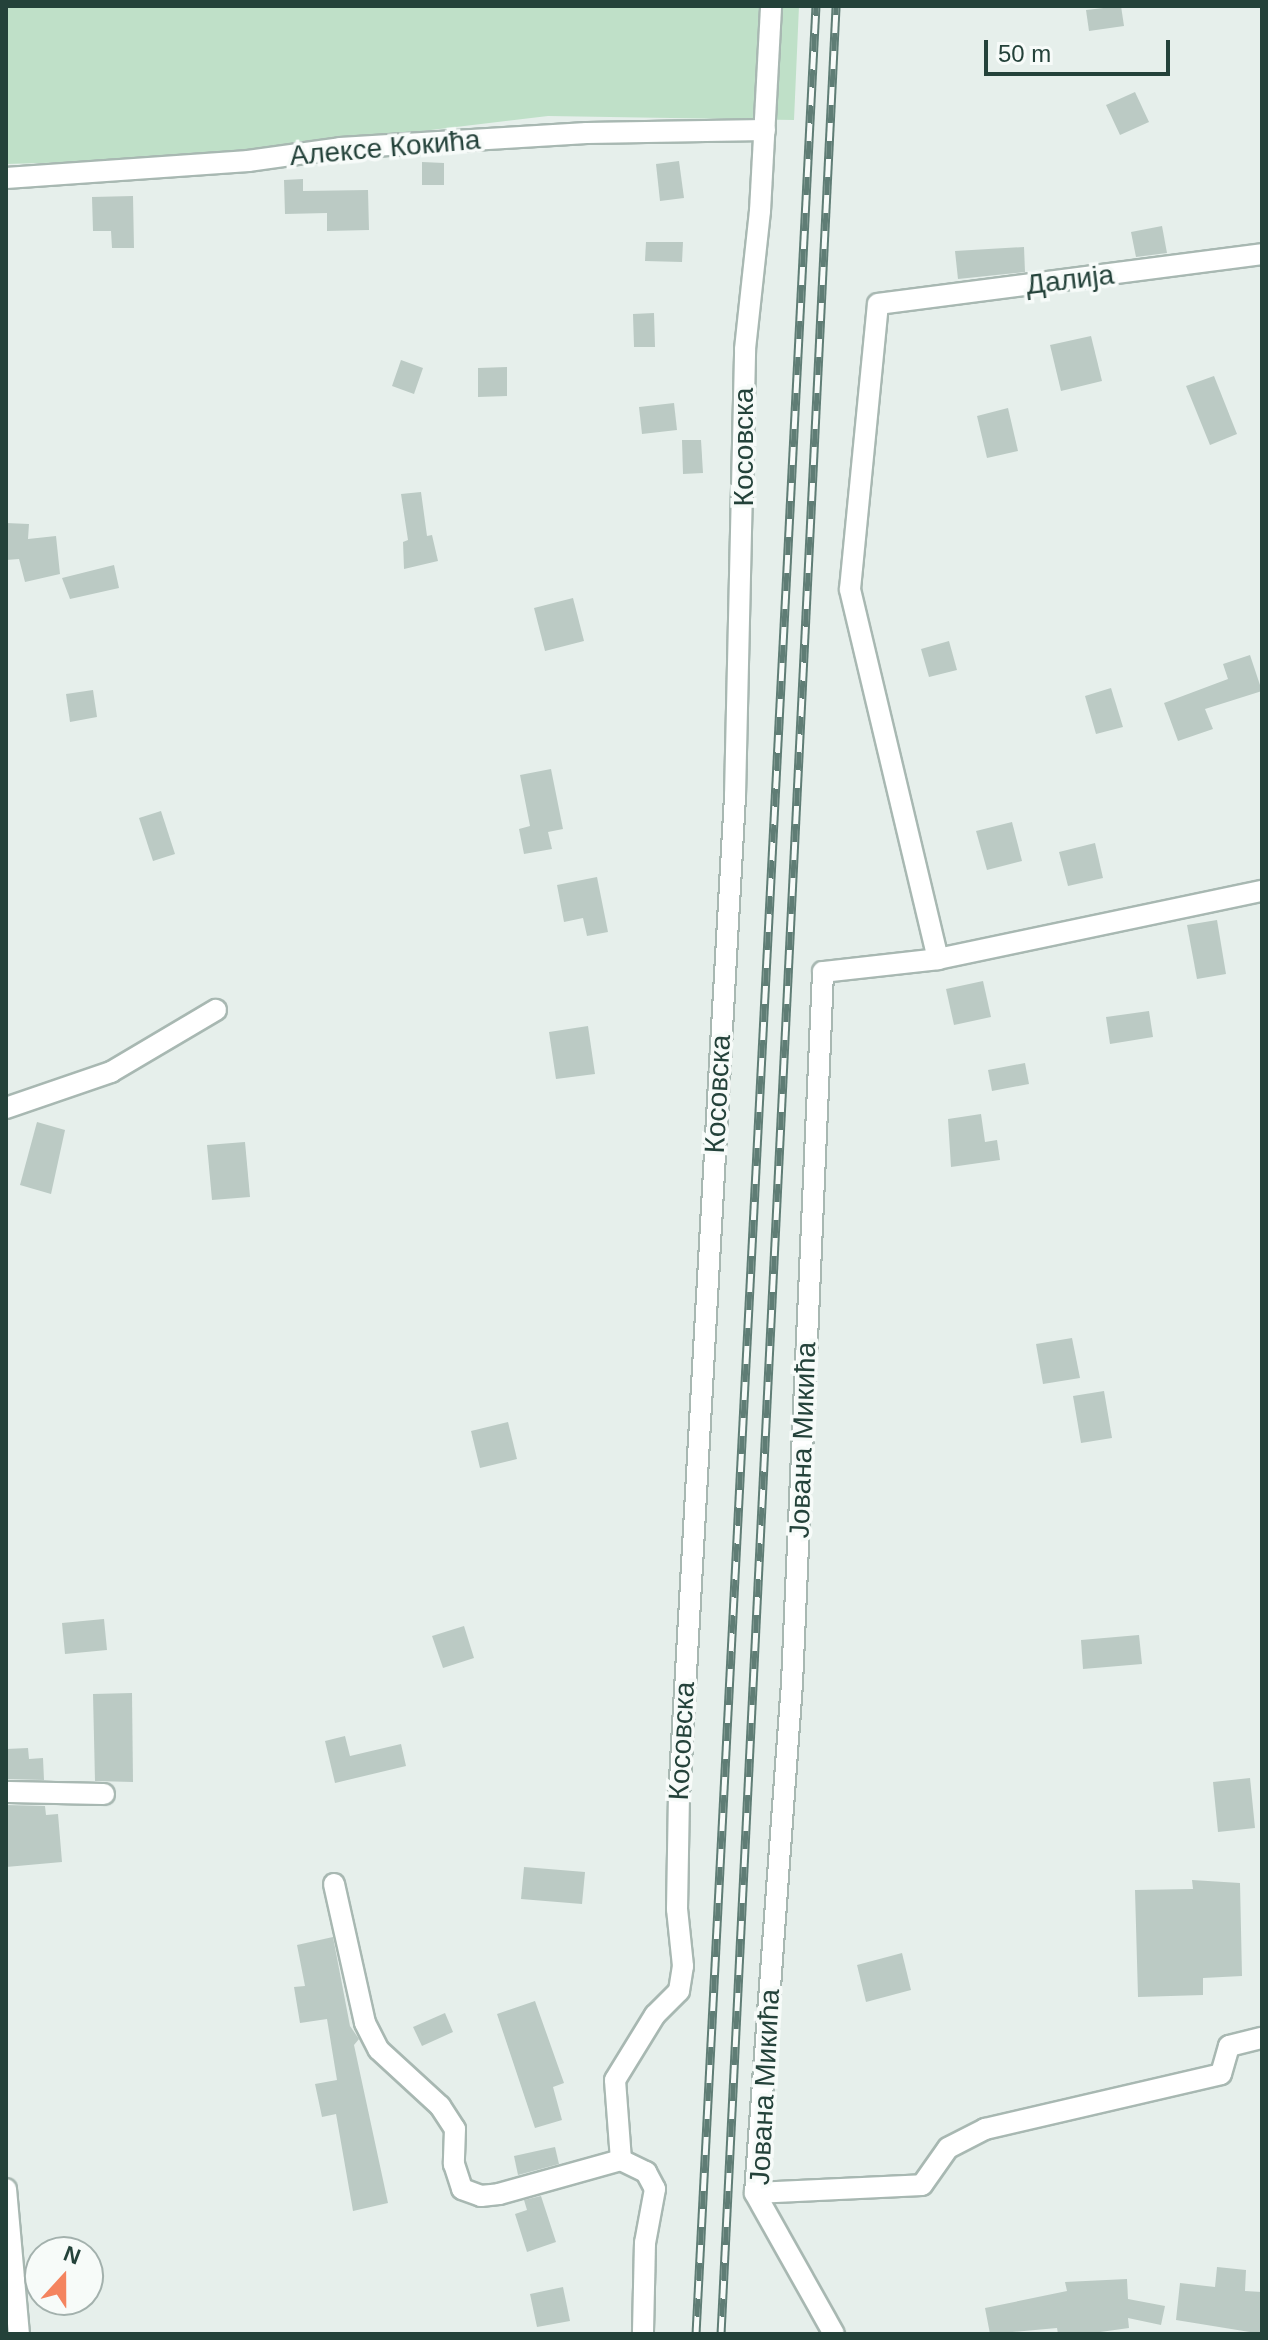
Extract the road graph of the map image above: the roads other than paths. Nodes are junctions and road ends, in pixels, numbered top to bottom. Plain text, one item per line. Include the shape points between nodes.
1 (771, 6) edge
2 (765, 130) junction
3 (6, 178) edge
4 (1262, 254) edge
5 (1262, 891) edge
6 (938, 959) junction
7 (216, 1010) dead end
8 (6, 1108) edge
9 (6, 1792) edge
10 (104, 1794) dead end
11 (334, 1884) dead end
12 (1262, 2038) edge
13 (621, 2160) junction
14 (6, 2189) edge
15 (755, 2193) junction
16 (19, 2334) edge
17 (643, 2334) edge
18 (834, 2334) edge

1 - 2 street, Косовска
2 - 3 street, Алексе Кокића via 587,133 340,148 248,161
2 - 13 street, Косовска via 745,349 735,796 681,1766 677,1909 683,1966 679,1991 655,2015 615,2080
4 - 6 street, Далија via 878,304 850,589
5 - 6 street, Јована Микића
6 - 15 street, Јована Микића via 823,972 792,1683
7 - 8 street via 111,1072
9 - 10 street
11 - 13 street via 365,2023 379,2050 440,2106 455,2129 454,2164 462,2189 481,2196 499,2194
12 - 15 street via 1229,2046 1221,2074 985,2129 948,2148 922,2185
13 - 17 street via 646,2172 655,2189 645,2243
14 - 16 street
15 - 18 street, Јована Микића

